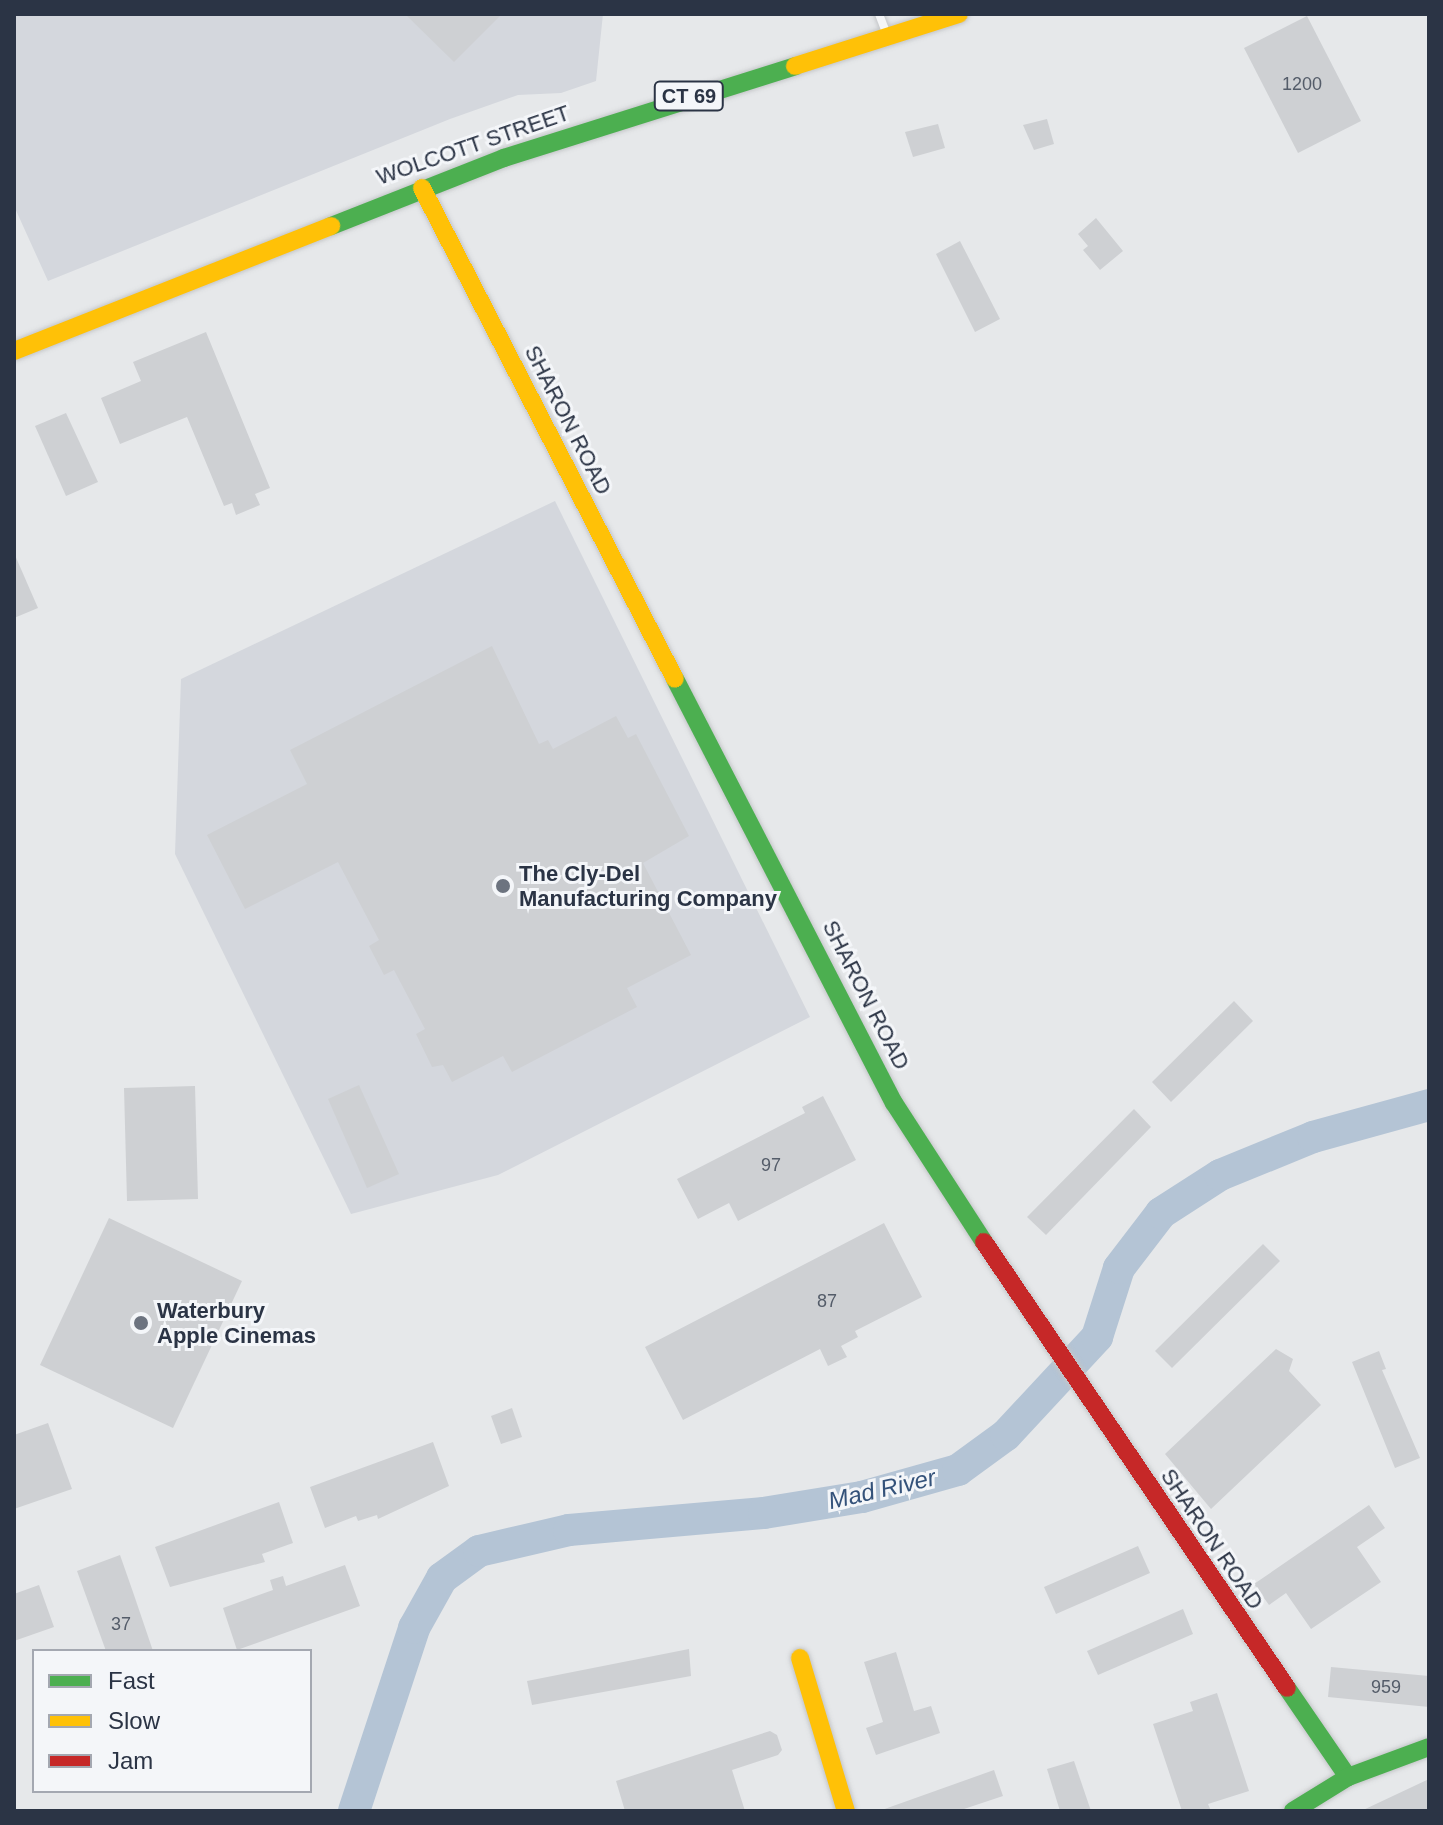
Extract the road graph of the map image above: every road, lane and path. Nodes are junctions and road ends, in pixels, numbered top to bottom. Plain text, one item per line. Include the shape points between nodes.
1 (879, 14) edge
2 (959, 14) edge
3 (887, 35) junction
4 (422, 188) junction
5 (14, 351) edge
6 (800, 1658) dead end
7 (1429, 1747) edge
8 (1348, 1777) junction
9 (846, 1811) edge
10 (1293, 1811) edge

1 - 3 lane
2 - 3 street, WOLCOTT STREET / CT 69
3 - 4 street, WOLCOTT STREET / CT 69 via 687,96
4 - 5 street, WOLCOTT STREET / CT 69
4 - 8 street, SHARON ROAD via 894,1103 1080,1388
6 - 9 street
7 - 8 street
8 - 10 street

